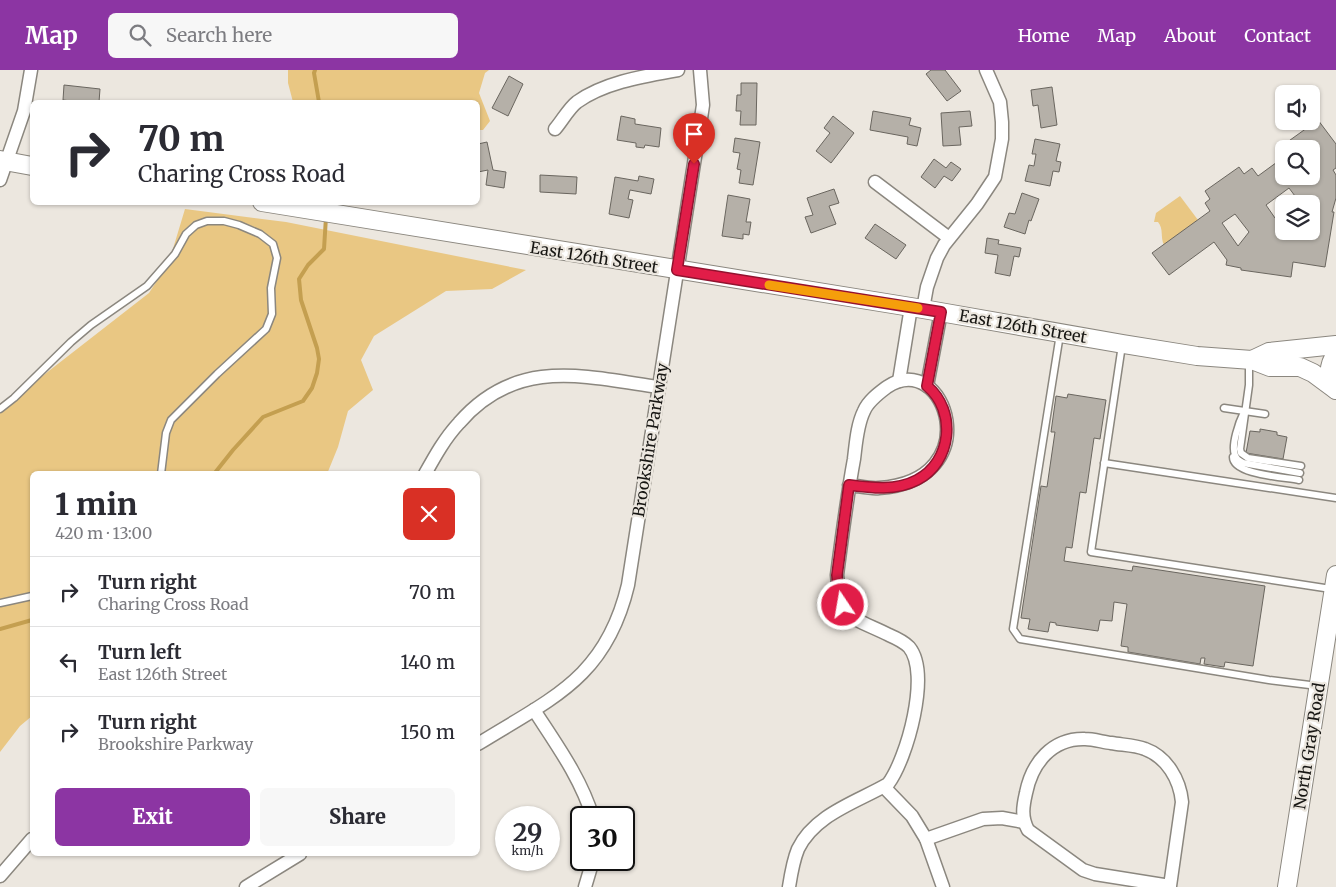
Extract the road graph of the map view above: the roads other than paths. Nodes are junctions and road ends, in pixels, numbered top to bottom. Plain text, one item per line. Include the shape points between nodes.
1 (31, 70) edge
2 (678, 70) edge
3 (700, 70) edge
4 (986, 70) edge
5 (555, 130) dead end
6 (3, 161) edge
7 (30, 166) edge
8 (0, 180) edge
9 (875, 182) dead end
10 (278, 205) edge
11 (949, 238) junction
12 (677, 270) junction
13 (917, 308) junction
14 (941, 312) junction
15 (1061, 333) junction
16 (1122, 344) junction
17 (1336, 345) edge
18 (1336, 354) edge
19 (1250, 360) junction
20 (899, 381) junction
21 (927, 386) junction
22 (658, 387) junction
23 (1336, 390) edge
24 (1224, 408) dead end
25 (0, 409) edge
26 (1245, 411) junction
27 (1265, 414) dead end
28 (1104, 463) junction
29 (161, 471) edge
30 (427, 471) edge
31 (849, 485) junction
32 (1336, 498) edge
33 (1335, 582) edge
34 (30, 596) edge
35 (0, 602) edge
36 (1319, 686) junction
37 (534, 710) junction
38 (480, 743) edge
39 (884, 786) junction
40 (589, 806) edge
41 (1024, 822) junction
42 (926, 840) junction
43 (30, 841) edge
44 (297, 856) edge
45 (590, 871) edge
46 (0, 876) edge
47 (1170, 886) edge
48 (246, 887) edge
49 (585, 887) edge
50 (789, 887) edge
51 (943, 887) edge
52 (1287, 887) edge

1 - 6 street via 24,111
2 - 5 street via 596,91 576,103
3 - 12 street, Brookshire Parkway via 702,112
4 - 11 street via 1000,102 1002,122 995,176 978,204
6 - 7 street
6 - 8 street
9 - 11 street
10 - 12 street, East 126th Street
11 - 13 street via 937,258
12 - 13 street, East 126th Street
12 - 22 street, Brookshire Parkway
13 - 14 street, East 126th Street
13 - 20 street
14 - 15 street, East 126th Street
14 - 21 street
15 - 16 street, East 126th Street
15 - 36 lane via 1013,629 1020,639
16 - 19 street, East 126th Street via 1197,356
16 - 28 lane
17 - 19 street, East 126th Street via 1269,352
18 - 23 street via 1330,369
19 - 23 street, East 126th Street via 1270,367 1294,366 1308,370
19 - 26 lane
20 - 21 street via 914,379
20 - 31 street via 885,388 864,410
21 - 31 street via 934,391 947,418 941,457 918,480 878,488
22 - 30 street via 574,375 540,377 509,385 482,402 460,422
22 - 37 street, Brookshire Parkway via 628,585 618,620 597,657 583,674
24 - 26 lane
25 - 29 lane via 91,325 147,286 196,225 224,221 239,225 260,234 272,244 277,258 270,288 272,314 266,329 171,420 166,432
26 - 26 lane via 1240,449 1244,456 1300,473 1237,460 1234,453 1238,423
26 - 27 lane
28 - 32 lane
28 - 33 lane via 1091,552
31 - 39 street via 837,575 843,605 862,624 909,647 917,670 912,726 892,779
33 - 36 street, North Gray Road
34 - 35 lane
36 - 52 street, North Gray Road
37 - 38 street, Brookshire Parkway
37 - 40 street via 578,780
39 - 42 street via 912,816
39 - 50 street via 819,823 799,848
41 - 42 street via 984,819
41 - 47 street via 1028,830 1082,870
41 - 47 street via 1022,811 1030,775 1037,762 1052,749 1066,741 1084,739 1144,748 1156,754 1172,770 1181,790
42 - 51 street
43 - 46 street
44 - 48 street
45 - 49 street

